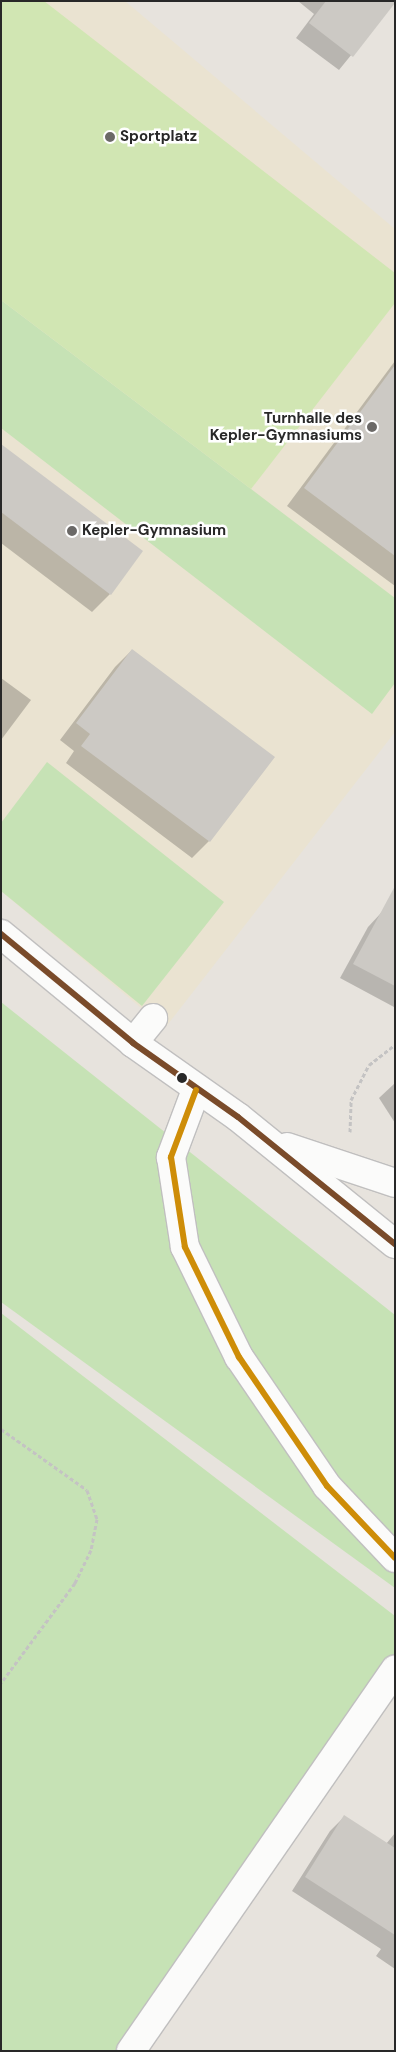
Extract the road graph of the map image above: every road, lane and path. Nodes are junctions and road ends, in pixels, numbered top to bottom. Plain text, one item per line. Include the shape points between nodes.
1 (1, 934) edge
2 (153, 1018) dead end
3 (133, 1043) junction
4 (395, 1045) edge
5 (196, 1090) junction
6 (238, 1117) junction
7 (384, 1180) edge
8 (395, 1244) edge
9 (1, 1428) edge
10 (395, 1558) edge
11 (395, 1670) edge
12 (1, 1683) edge
13 (131, 2051) edge

1 - 3 street
2 - 3 street
3 - 5 street
4 - 7 path via 369,1065 350,1100 350,1133
5 - 6 street
5 - 10 street via 171,1157 185,1247 239,1357 327,1486
6 - 7 street via 270,1139 311,1157
6 - 8 street
9 - 12 path via 87,1490 97,1519 90,1550 75,1583
11 - 13 street

